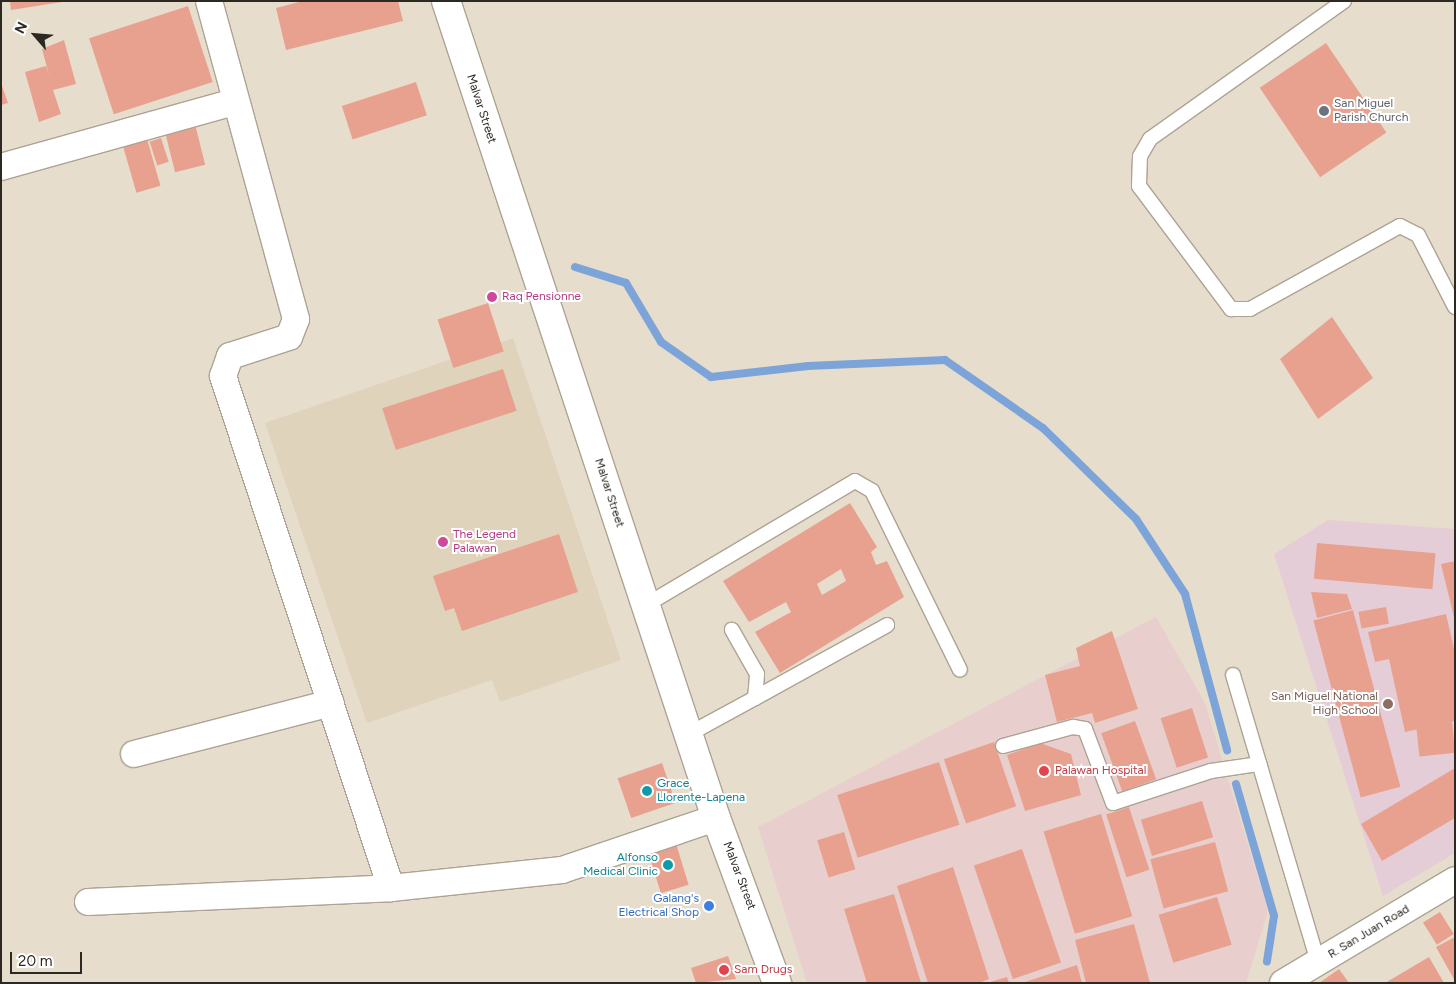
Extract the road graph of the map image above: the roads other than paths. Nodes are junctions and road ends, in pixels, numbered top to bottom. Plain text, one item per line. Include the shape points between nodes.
1 (209, 1) edge
2 (446, 1) edge
3 (1344, 1) edge
4 (234, 102) junction
5 (1, 167) edge
6 (1455, 307) edge
7 (646, 605) junction
8 (887, 625) dead end
9 (732, 630) dead end
10 (960, 670) dead end
11 (1233, 675) dead end
12 (755, 698) junction
13 (331, 703) junction
14 (689, 734) junction
15 (1003, 746) dead end
16 (134, 754) dead end
17 (1259, 764) junction
18 (716, 818) junction
19 (1455, 880) edge
20 (391, 888) junction
21 (88, 902) dead end
22 (1318, 962) junction
23 (777, 983) edge
24 (1283, 983) edge

1 - 4 street
2 - 7 main road, Malvar Street
3 - 6 lane via 1150,139 1140,156 1139,186 1231,309 1250,309 1400,226 1418,235
4 - 5 street
4 - 13 street via 296,319 289,337 230,356 223,376
7 - 10 lane via 855,481 872,491
7 - 14 main road, Malvar Street
8 - 12 lane
9 - 12 lane via 757,674
11 - 17 lane
12 - 14 lane
13 - 16 street
13 - 20 street
14 - 18 main road, Malvar Street
15 - 17 lane via 1073,727 1084,729 1113,803 1211,771
17 - 22 lane
18 - 20 street via 562,870
18 - 23 main road, Malvar Street
19 - 22 street, R. San Juan Road
20 - 21 street
22 - 24 street, R. San Juan Road

